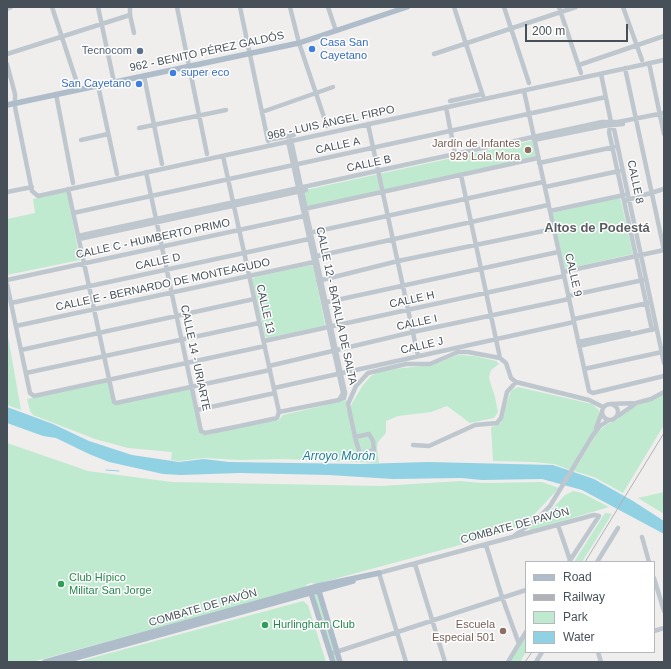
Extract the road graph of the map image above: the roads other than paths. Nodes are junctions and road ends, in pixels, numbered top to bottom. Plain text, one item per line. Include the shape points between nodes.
1 (12, 7) edge
2 (52, 7) edge
3 (98, 7) edge
4 (130, 7) edge
5 (177, 7) edge
6 (240, 7) edge
7 (290, 7) edge
8 (328, 7) edge
9 (407, 7) edge
10 (454, 7) edge
11 (504, 7) edge
12 (576, 7) edge
13 (623, 7) edge
14 (7, 9) edge
15 (560, 10) edge
16 (130, 15) junction
17 (101, 23) junction
18 (511, 28) junction
19 (336, 31) junction
20 (134, 33) dead end
21 (62, 36) junction
22 (664, 36) edge
23 (299, 43) junction
24 (466, 43) junction
25 (637, 45) junction
26 (7, 54) edge
27 (250, 54) junction
28 (434, 54) dead end
29 (642, 60) dead end
30 (664, 60) edge
31 (649, 63) junction
32 (7, 64) edge
33 (579, 65) junction
34 (189, 66) junction
35 (625, 68) junction
36 (581, 73) dead end
37 (600, 74) junction
38 (144, 76) junction
39 (114, 82) junction
40 (529, 83) dead end
41 (98, 85) junction
42 (333, 87) dead end
43 (79, 89) junction
44 (524, 91) junction
45 (316, 93) junction
46 (56, 94) junction
47 (606, 97) junction
48 (450, 101) dead end
49 (15, 103) junction
50 (7, 105) edge
51 (446, 107) junction
52 (226, 110) dead end
53 (262, 112) junction
54 (528, 114) junction
55 (200, 115) junction
56 (662, 115) edge
57 (636, 120) junction
58 (154, 124) junction
59 (368, 124) junction
60 (612, 124) junction
61 (327, 126) dead end
62 (139, 128) dead end
63 (450, 130) junction
64 (108, 134) junction
65 (664, 134) edge
66 (294, 135) dead end
67 (534, 138) junction
68 (81, 140) dead end
69 (289, 141) junction
70 (618, 146) junction
71 (612, 147) junction
72 (373, 148) junction
73 (207, 154) dead end
74 (455, 154) junction
75 (223, 156) junction
76 (539, 161) junction
77 (162, 164) dead end
78 (294, 165) junction
79 (623, 170) junction
80 (618, 171) junction
81 (146, 172) junction
82 (378, 173) junction
83 (116, 174) dead end
84 (461, 175) junction
85 (228, 179) junction
86 (73, 183) dead end
87 (544, 184) junction
88 (32, 187) junction
89 (68, 189) junction
90 (664, 189) edge
91 (299, 190) junction
92 (7, 192) edge
93 (382, 192) junction
94 (652, 193) junction
95 (625, 194) junction
96 (150, 196) junction
97 (465, 199) junction
98 (626, 200) junction
99 (234, 204) junction
100 (548, 205) junction
101 (304, 209) junction
102 (550, 211) junction
103 (73, 213) junction
104 (388, 215) junction
105 (304, 216) junction
106 (156, 220) junction
107 (471, 222) junction
108 (240, 229) junction
109 (553, 229) junction
110 (662, 231) edge
111 (309, 233) junction
112 (78, 238) junction
113 (309, 239) junction
114 (393, 239) junction
115 (161, 246) junction
116 (475, 246) junction
117 (664, 250) edge
118 (245, 252) junction
119 (558, 252) junction
120 (641, 255) junction
121 (636, 256) junction
122 (314, 258) junction
123 (398, 261) junction
124 (84, 263) junction
125 (166, 269) junction
126 (481, 270) junction
127 (563, 274) junction
128 (249, 276) junction
129 (7, 280) edge
130 (644, 280) junction
131 (319, 281) junction
132 (7, 284) edge
133 (88, 286) junction
134 (403, 286) junction
135 (172, 293) junction
136 (486, 293) junction
137 (568, 297) junction
138 (254, 299) junction
139 (11, 303) junction
140 (324, 303) junction
141 (648, 303) junction
142 (94, 309) junction
143 (408, 310) junction
144 (177, 316) junction
145 (491, 316) junction
146 (574, 320) junction
147 (259, 323) junction
148 (16, 326) junction
149 (329, 327) junction
150 (654, 328) junction
151 (413, 332) junction
152 (99, 333) junction
153 (495, 339) junction
154 (182, 340) junction
155 (264, 344) junction
156 (579, 344) junction
157 (21, 350) junction
158 (334, 351) junction
159 (662, 352) junction
160 (104, 356) junction
161 (418, 356) junction
162 (500, 358) junction
163 (187, 363) junction
164 (664, 363) edge
165 (270, 368) junction
166 (584, 369) junction
167 (26, 373) junction
168 (339, 374) junction
169 (664, 376) edge
170 (109, 381) junction
171 (516, 382) junction
172 (192, 387) junction
173 (274, 391) junction
174 (664, 392) edge
175 (610, 404) junction
176 (636, 404) junction
177 (603, 407) junction
178 (197, 410) junction
179 (279, 412) junction
180 (602, 412) junction
181 (616, 417) junction
182 (609, 420) junction
183 (593, 436) junction
184 (355, 437) junction
185 (413, 445) dead end
186 (558, 525) junction
187 (618, 528) dead end
188 (642, 537) dead end
189 (511, 538) junction
190 (486, 545) junction
191 (570, 561) edge
192 (598, 561) edge
193 (649, 561) edge
194 (414, 564) junction
195 (379, 573) junction
196 (655, 581) edge
197 (319, 588) junction
198 (525, 590) edge
199 (310, 591) junction
200 (502, 597) junction
201 (664, 611) edge
202 (432, 620) junction
203 (397, 632) junction
204 (525, 634) edge
205 (519, 644) junction
206 (337, 652) junction
207 (541, 653) edge
208 (330, 654) junction
209 (45, 662) edge
210 (61, 662) edge
211 (333, 662) edge
212 (340, 662) edge
213 (406, 662) edge
214 (444, 662) edge
215 (508, 662) edge
216 (536, 662) edge

1 - 14 street
2 - 21 street
3 - 17 street
4 - 16 street
5 - 34 street
6 - 27 street
7 - 23 street
8 - 19 street
9 - 19 main road, 962 - BENITO PÉREZ GALDÓS
10 - 24 street
11 - 18 street
12 - 15 street
13 - 25 street
15 - 18 street
15 - 33 street
16 - 17 street
16 - 20 street
17 - 21 street
17 - 39 street
18 - 24 street
18 - 40 street
19 - 23 main road, 962 - BENITO PÉREZ GALDÓS
21 - 26 street
21 - 43 street
22 - 25 street
23 - 27 main road, 962 - BENITO PÉREZ GALDÓS
23 - 45 street
24 - 28 street
24 - 48 street via 483,95
25 - 29 street
25 - 33 street
27 - 34 main road, 962 - BENITO PÉREZ GALDÓS
27 - 53 street
30 - 31 street, 968 - LUIS ÁNGEL FIRPO
31 - 35 street, 968 - LUIS ÁNGEL FIRPO
31 - 56 street
32 - 49 street
33 - 36 street
34 - 38 main road, 962 - BENITO PÉREZ GALDÓS
34 - 55 street
35 - 37 street, 968 - LUIS ÁNGEL FIRPO
35 - 57 street
37 - 44 street, 968 - LUIS ÁNGEL FIRPO
37 - 47 street, CALLE 8
38 - 39 main road, 962 - BENITO PÉREZ GALDÓS
38 - 58 street
39 - 41 main road, 962 - BENITO PÉREZ GALDÓS
41 - 43 main road, 962 - BENITO PÉREZ GALDÓS
41 - 64 street
42 - 45 street
43 - 46 main road, 962 - BENITO PÉREZ GALDÓS
44 - 51 street, 968 - LUIS ÁNGEL FIRPO
44 - 54 street, CALLE 9
45 - 53 street
45 - 61 street
46 - 49 main road, 962 - BENITO PÉREZ GALDÓS
46 - 86 street
47 - 54 street, CALLE A
47 - 60 street, CALLE 8
49 - 50 main road, 962 - BENITO PÉREZ GALDÓS
49 - 88 street
51 - 59 street, 968 - LUIS ÁNGEL FIRPO
51 - 63 street
52 - 55 street
53 - 66 street via 268,141
54 - 63 street, CALLE A
54 - 67 street, CALLE 9
55 - 58 street
55 - 73 street
56 - 57 street, CALLE B
56 - 65 street
57 - 60 street, CALLE B
57 - 94 street
58 - 62 street
58 - 77 street
59 - 69 street, 968 - LUIS ÁNGEL FIRPO
59 - 72 street
60 - 67 street, CALLE B
60 - 70 street, CALLE 8
60 - 71 street, CALLE 8 via 609,132
63 - 72 street, CALLE A
63 - 74 street
64 - 68 street
64 - 83 street
67 - 74 street, CALLE B
67 - 76 street, CALLE 9
67 - 82 street, CALLE B
69 - 75 street, 968 - LUIS ÁNGEL FIRPO
69 - 78 street, CALLE 12 - BATALLA DE SALTA
70 - 71 street
70 - 79 street, CALLE 8
71 - 76 street
71 - 80 street, CALLE 8
72 - 78 street, CALLE A
72 - 82 street
74 - 82 street, CALLE B
75 - 81 street, 968 - LUIS ÁNGEL FIRPO
75 - 85 street, CALLE 13
76 - 84 street
76 - 87 street, CALLE 9
78 - 85 street, CALLE A
78 - 91 street, CALLE 12 - BATALLA DE SALTA
79 - 80 street
79 - 95 street, CALLE 8
80 - 87 street
80 - 95 street, CALLE 8
81 - 89 street, 968 - LUIS ÁNGEL FIRPO
81 - 96 street, CALLE 14 - URIARTE
82 - 91 street, CALLE B
82 - 93 street
84 - 93 street
84 - 97 street
85 - 96 street, CALLE A
85 - 99 street, CALLE 13
87 - 97 street
87 - 100 street, CALLE 9
88 - 89 street, 968 - LUIS ÁNGEL FIRPO via 33,193 38,196
88 - 92 street
89 - 103 street
90 - 94 street
91 - 99 street, CALLE B
91 - 101 street, CALLE 12 - BATALLA DE SALTA
93 - 101 street
93 - 104 street
94 - 98 street
94 - 110 street
95 - 98 street, CALLE 8
95 - 102 street
96 - 103 street, CALLE A
96 - 106 street, CALLE 14 - URIARTE
97 - 104 street
97 - 107 street
98 - 120 street, CALLE 8
98 - 121 street, CALLE 8
99 - 106 street, CALLE B
99 - 108 street, CALLE 13
100 - 102 street, CALLE 9
100 - 107 street, CALLE E - BERNARDO DE MONTEAGUDO
101 - 105 street, CALLE 12 - BATALLA DE SALTA
101 - 111 street, CALLE 12 - BATALLA DE SALTA
102 - 109 street, CALLE 9
103 - 112 street
104 - 111 street
104 - 114 street
105 - 108 street, CALLE C - HUMBERTO PRIMO
105 - 111 street, CALLE 12 - BATALLA DE SALTA
106 - 112 street, CALLE B
106 - 115 street, CALLE 14 - URIARTE
107 - 114 street, CALLE E - BERNARDO DE MONTEAGUDO
107 - 116 street
108 - 115 street, CALLE C - HUMBERTO PRIMO
108 - 118 street, CALLE 13
109 - 116 street
109 - 119 street, CALLE 9
110 - 117 street
111 - 113 street, CALLE 12 - BATALLA DE SALTA
111 - 122 street, CALLE 12 - BATALLA DE SALTA
112 - 124 street
113 - 118 street, CALLE D
113 - 122 street, CALLE 12 - BATALLA DE SALTA
114 - 122 street, CALLE E - BERNARDO DE MONTEAGUDO
114 - 123 street
115 - 124 street, CALLE C - HUMBERTO PRIMO
115 - 125 street, CALLE 14 - URIARTE
116 - 123 street
116 - 126 street
117 - 120 street, CALLE H
118 - 125 street, CALLE D
118 - 128 street, CALLE 13
119 - 126 street
119 - 127 street, CALLE 9
120 - 121 street, CALLE H
120 - 130 street, CALLE 8
121 - 127 street, CALLE H
121 - 130 street, CALLE 8
122 - 128 street, CALLE E - BERNARDO DE MONTEAGUDO
122 - 131 street, CALLE 12 - BATALLA DE SALTA
123 - 131 street
123 - 134 street
124 - 129 street, CALLE C - HUMBERTO PRIMO
124 - 133 street
125 - 133 street, CALLE D
125 - 135 street, CALLE 14 - URIARTE
126 - 134 street
126 - 136 street
127 - 136 street, CALLE H
127 - 137 street, CALLE 9
128 - 135 street, CALLE E - BERNARDO DE MONTEAGUDO
128 - 138 street, CALLE 13
130 - 137 street, CALLE I
130 - 141 street, CALLE 8
131 - 140 street, CALLE 12 - BATALLA DE SALTA
132 - 139 street
133 - 139 street, CALLE D
133 - 142 street
134 - 140 street
134 - 143 street
135 - 142 street, CALLE E - BERNARDO DE MONTEAGUDO
135 - 144 street, CALLE 14 - URIARTE
136 - 143 street, CALLE H
136 - 145 street
137 - 145 street, CALLE I
137 - 146 street, CALLE 9
138 - 144 street
138 - 147 street, CALLE 13
139 - 148 street
140 - 149 street, CALLE 12 - BATALLA DE SALTA
141 - 146 street, CALLE J
141 - 150 street, CALLE 8
142 - 148 street, CALLE E - BERNARDO DE MONTEAGUDO
142 - 152 street
143 - 149 street, CALLE H
143 - 151 street
144 - 152 street
144 - 154 street, CALLE 14 - URIARTE
145 - 151 street, CALLE I
145 - 153 street
146 - 153 street, CALLE J
146 - 156 street, CALLE 9
147 - 154 street
147 - 155 street, CALLE 13
148 - 157 street
149 - 155 street, CALLE H
149 - 158 street, CALLE 12 - BATALLA DE SALTA
150 - 156 street
150 - 159 street, CALLE 8
151 - 158 street, CALLE I
151 - 161 street
152 - 157 street
152 - 160 street
153 - 161 street, CALLE J
153 - 162 street
154 - 160 street
154 - 163 street, CALLE 14 - URIARTE
155 - 163 street, CALLE H
155 - 165 street, CALLE 13
156 - 166 street, CALLE 9
157 - 167 street
158 - 165 street, CALLE I
158 - 168 street, CALLE 12 - BATALLA DE SALTA
159 - 164 street, CALLE 8
159 - 166 street
160 - 167 street
160 - 170 street
161 - 168 street, CALLE J
162 - 171 street via 506,363 511,378
162 - 184 street via 458,352 430,364 406,364 368,373 356,386 348,402
163 - 170 street, CALLE H
163 - 172 street, CALLE 14 - URIARTE
165 - 172 street, CALLE I
165 - 173 street, CALLE 13
166 - 169 street, CALLE 9 via 590,392
167 - 170 street, CALLE H via 32,395
168 - 173 street, CALLE J
168 - 179 street, CALLE 12 - BATALLA DE SALTA via 346,395 339,400
170 - 172 street, CALLE I via 116,403
171 - 177 street via 589,400
171 - 185 street via 507,392 501,418 497,423 475,425 429,446
172 - 178 street, CALLE 14 - URIARTE
173 - 178 street, CALLE J
173 - 179 street, CALLE 13
174 - 176 street
175 - 176 street
175 - 177 street
175 - 181 street via 617,407
176 - 181 street
177 - 180 street
178 - 179 street, CALLE 14 - URIARTE via 204,433 277,418
180 - 182 street via 604,418
180 - 183 street
181 - 182 street
182 - 183 street via 600,426
183 - 189 street via 544,513
184 - 184 street via 369,434 373,440 374,450 360,454
186 - 189 street, COMBATE DE PAVÓN
186 - 191 street
186 - 191 street, COMBATE DE PAVÓN via 594,515 599,516
187 - 192 street
188 - 193 street
189 - 190 street, COMBATE DE PAVÓN
190 - 194 street, COMBATE DE PAVÓN
190 - 200 street
194 - 195 street, COMBATE DE PAVÓN
194 - 202 street
195 - 197 main road, COMBATE DE PAVÓN
195 - 203 street
196 - 201 street
197 - 199 main road, COMBATE DE PAVÓN
197 - 206 main road
198 - 200 street
199 - 208 main road
199 - 209 main road, COMBATE DE PAVÓN
199 - 210 main road, COMBATE DE PAVÓN
200 - 202 street
200 - 205 street
202 - 203 street
202 - 214 street
203 - 206 street
203 - 213 street
204 - 205 street
205 - 215 street
206 - 208 street
206 - 212 main road
207 - 216 street
208 - 211 main road

